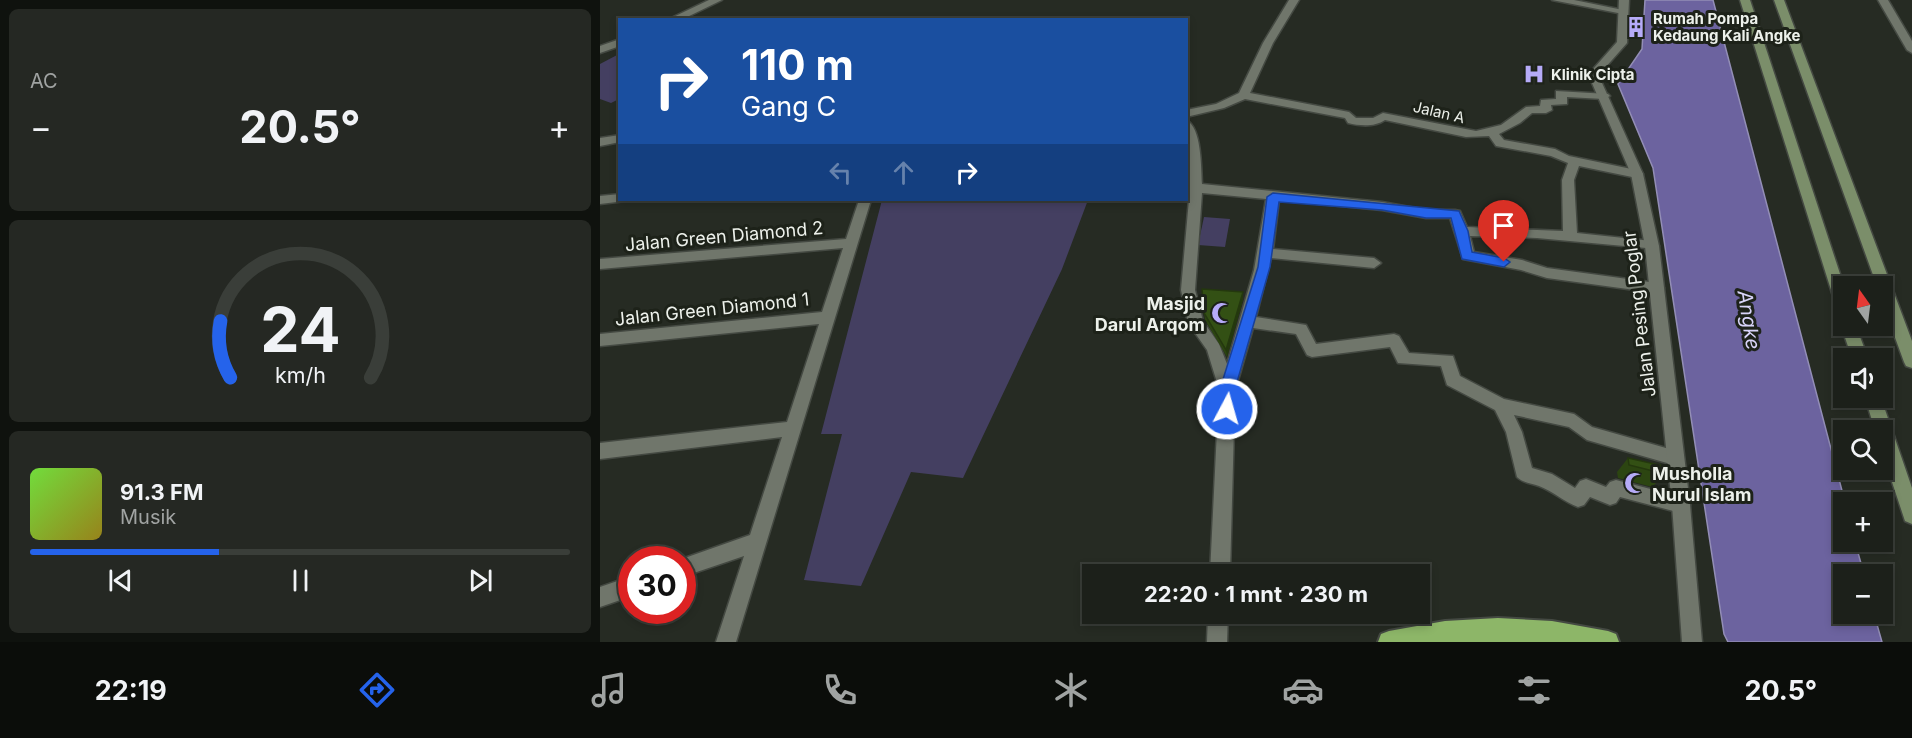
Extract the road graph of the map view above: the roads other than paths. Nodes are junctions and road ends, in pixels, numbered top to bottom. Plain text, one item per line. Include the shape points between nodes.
1 (717, 0) edge
2 (1294, 0) edge
3 (1557, 0) edge
4 (1745, 0) edge
5 (1779, 0) edge
6 (1883, 0) edge
7 (1624, 6) edge
8 (676, 18) edge
9 (618, 43) edge
10 (600, 50) edge
11 (1912, 50) edge
12 (1244, 95) junction
13 (1604, 96) junction
14 (1188, 114) edge
15 (1188, 129) edge
16 (1492, 132) junction
17 (618, 138) edge
18 (600, 143) edge
19 (618, 145) edge
20 (1575, 160) junction
21 (1637, 174) junction
22 (1196, 188) junction
23 (1273, 197) junction
24 (618, 198) edge
25 (600, 200) edge
26 (865, 201) edge
27 (1462, 231) junction
28 (1570, 237) junction
29 (850, 243) junction
30 (1653, 246) junction
31 (1267, 252) junction
32 (1374, 262) dead end
33 (600, 264) edge
34 (1836, 276) edge
35 (1878, 276) edge
36 (1657, 288) junction
37 (1893, 314) edge
38 (828, 317) junction
39 (1246, 321) junction
40 (600, 340) edge
41 (1912, 362) edge
42 (1227, 389) junction
43 (1501, 405) junction
44 (1876, 408) edge
45 (794, 428) junction
46 (600, 451) edge
47 (1674, 457) junction
48 (1681, 505) junction
49 (1912, 515) edge
50 (756, 542) junction
51 (696, 563) edge
52 (1220, 564) edge
53 (618, 591) edge
54 (600, 597) edge
55 (1218, 624) edge
56 (726, 642) edge
57 (1217, 642) edge
58 (1389, 642) edge
59 (1608, 642) edge
60 (1692, 642) edge

1 - 8 street
2 - 12 street
3 - 7 street
4 - 34 main road
5 - 35 main road
6 - 11 street
7 - 13 street, Jalan Pesing Poglar via 1622,43 1599,68 1597,83
9 - 10 street
12 - 14 street
12 - 16 street, Jalan A via 1349,116 1352,121 1376,121 1382,115 1436,125 1454,133
13 - 16 street, Jalan A via 1560,93 1563,102 1545,102 1546,110 1528,110 1518,120
13 - 21 street, Jalan Pesing Poglar
15 - 22 street via 1194,146
16 - 20 street via 1500,143
17 - 18 street
18 - 19 street
20 - 21 street
20 - 28 street via 1568,180
21 - 30 street, Jalan Pesing Poglar
22 - 23 street
22 - 42 street via 1188,290 1196,323 1214,348
23 - 27 street via 1455,214
23 - 31 street
24 - 25 street
26 - 29 street
27 - 28 street
27 - 36 street via 1468,256 1547,273
28 - 30 street
29 - 33 street, Jalan Green Diamond 2
29 - 38 street
30 - 36 street, Jalan Pesing Poglar
31 - 32 street
31 - 39 street
36 - 47 street, Jalan Pesing Poglar
37 - 41 main road
38 - 40 street, Jalan Green Diamond 1
38 - 45 street
39 - 42 street
39 - 43 street via 1301,329 1312,351 1396,340 1402,358 1447,360 1453,380
42 - 52 street
43 - 47 street via 1572,420 1587,433
43 - 48 street via 1527,475 1546,480 1575,498 1586,487 1610,497 1616,488
44 - 49 main road
45 - 46 street
45 - 50 street
47 - 48 street, Jalan Pesing Poglar
48 - 60 street, Jalan Pesing Poglar
50 - 51 street
50 - 56 street
53 - 54 street
55 - 57 street
58 - 59 highway via 1429,633 1521,628

